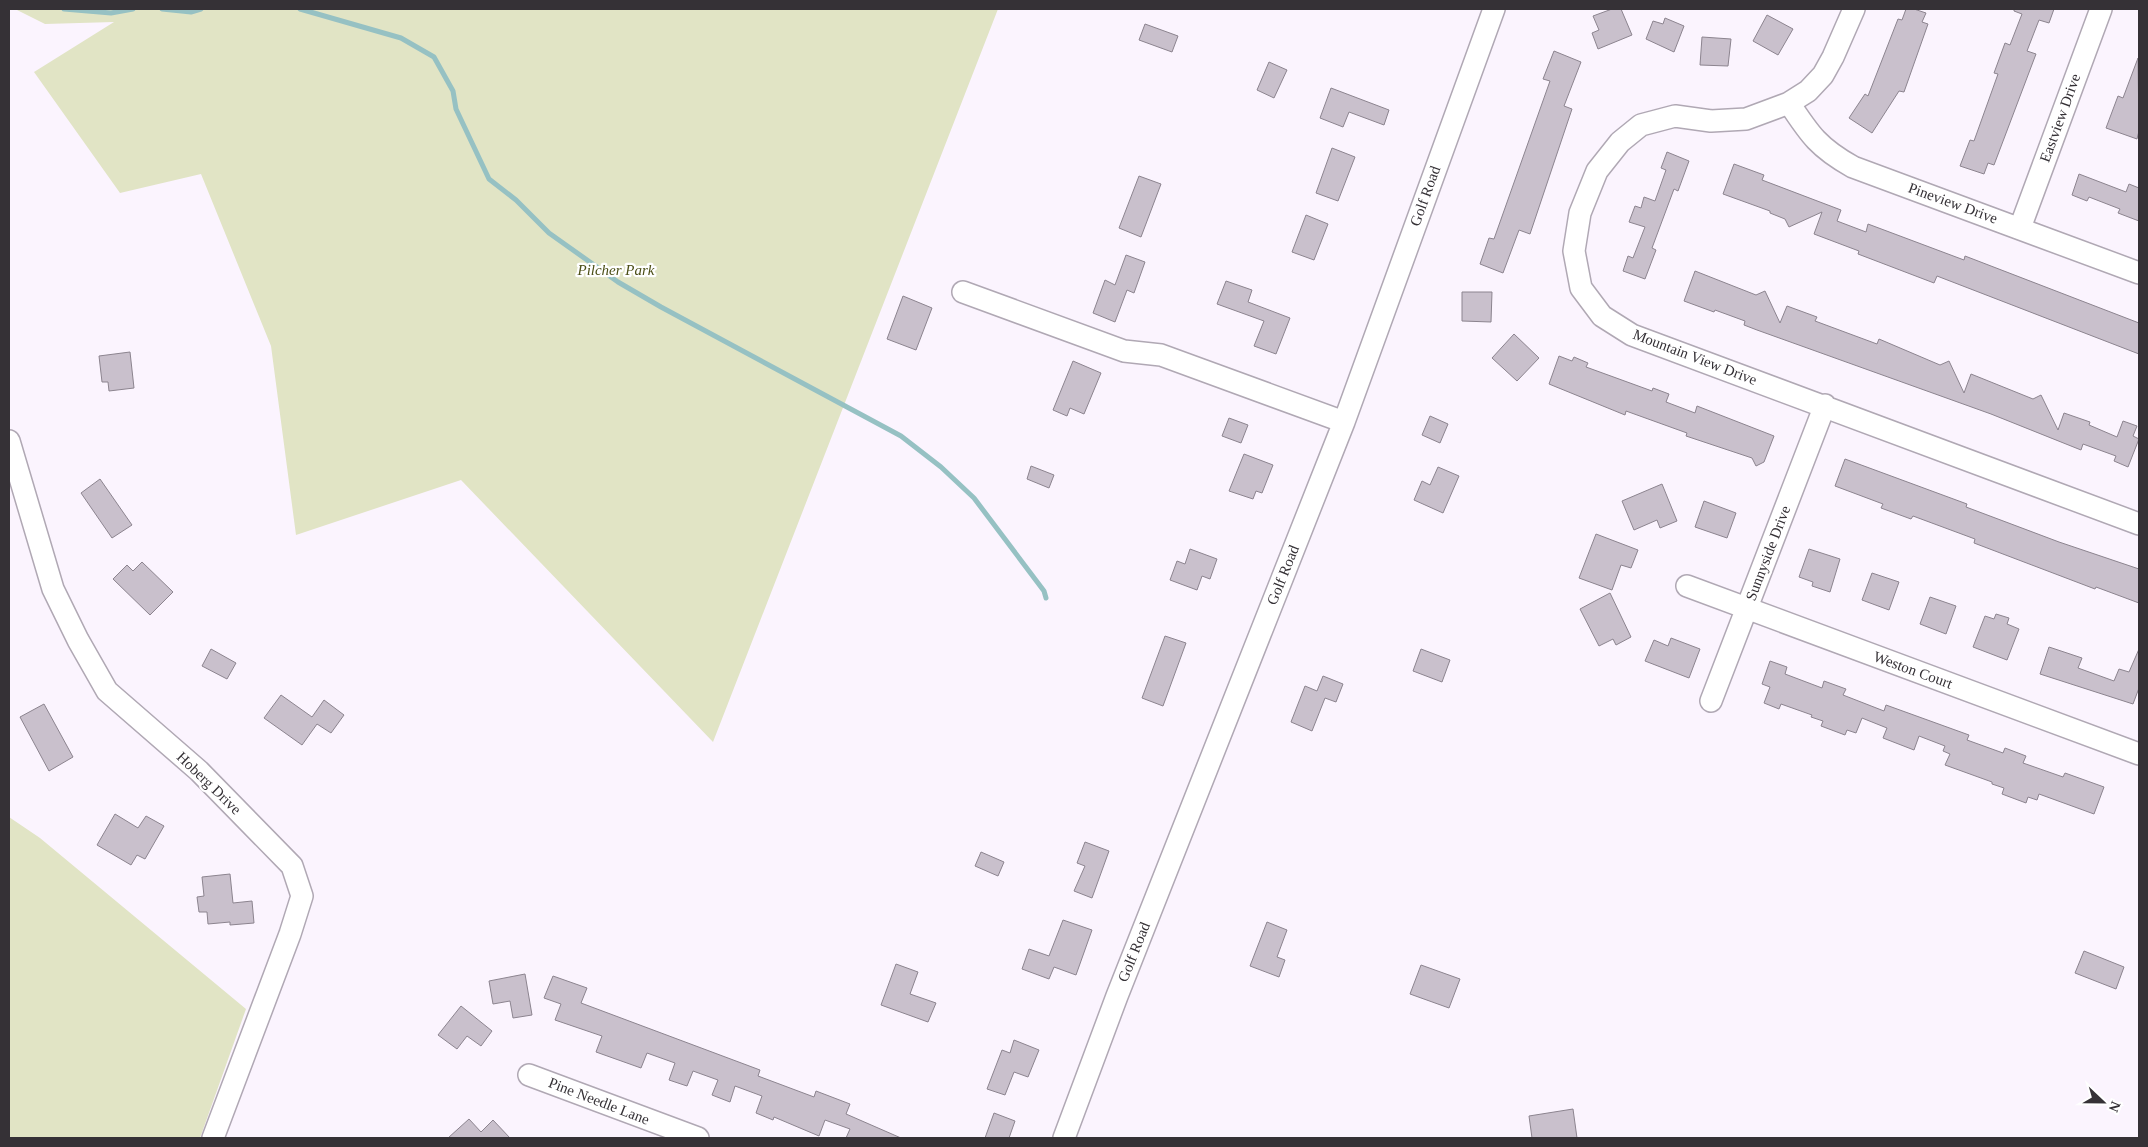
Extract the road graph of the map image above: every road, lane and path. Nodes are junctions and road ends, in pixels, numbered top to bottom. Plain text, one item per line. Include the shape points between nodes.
1 (1494, 9) edge
2 (1854, 9) edge
3 (2101, 9) edge
4 (1789, 103) junction
5 (2020, 228) junction
6 (2139, 273) edge
7 (963, 292) dead end
8 (1825, 405) junction
9 (1344, 422) junction
10 (9, 440) edge
11 (2139, 524) edge
12 (1687, 586) dead end
13 (1747, 608) junction
14 (1711, 701) dead end
15 (2139, 754) edge
16 (530, 1075) dead end
17 (213, 1138) edge
18 (698, 1138) edge
19 (1064, 1138) edge

1 - 9 street, Golf Road
2 - 4 street, Mountain View Drive via 1822,75 1808,91
3 - 5 street, Eastview Drive
4 - 5 street, Pineview Drive via 1819,145 1853,167
4 - 8 street, Mountain View Drive via 1746,119 1711,121 1675,116 1641,125 1620,142 1597,171 1580,213 1574,252 1581,288 1602,316 1632,335
5 - 6 street, Pineview Drive
7 - 9 street via 1124,351 1161,355
8 - 11 street, Mountain View Drive
8 - 13 street, Sunnyside Drive
9 - 19 street, Golf Road
10 - 17 street, Hoberg Drive via 53,589 108,691 199,771 292,866 302,896
12 - 13 street, Weston Court
13 - 14 street, Sunnyside Drive
13 - 15 street, Weston Court
16 - 18 street, Pine Needle Lane

